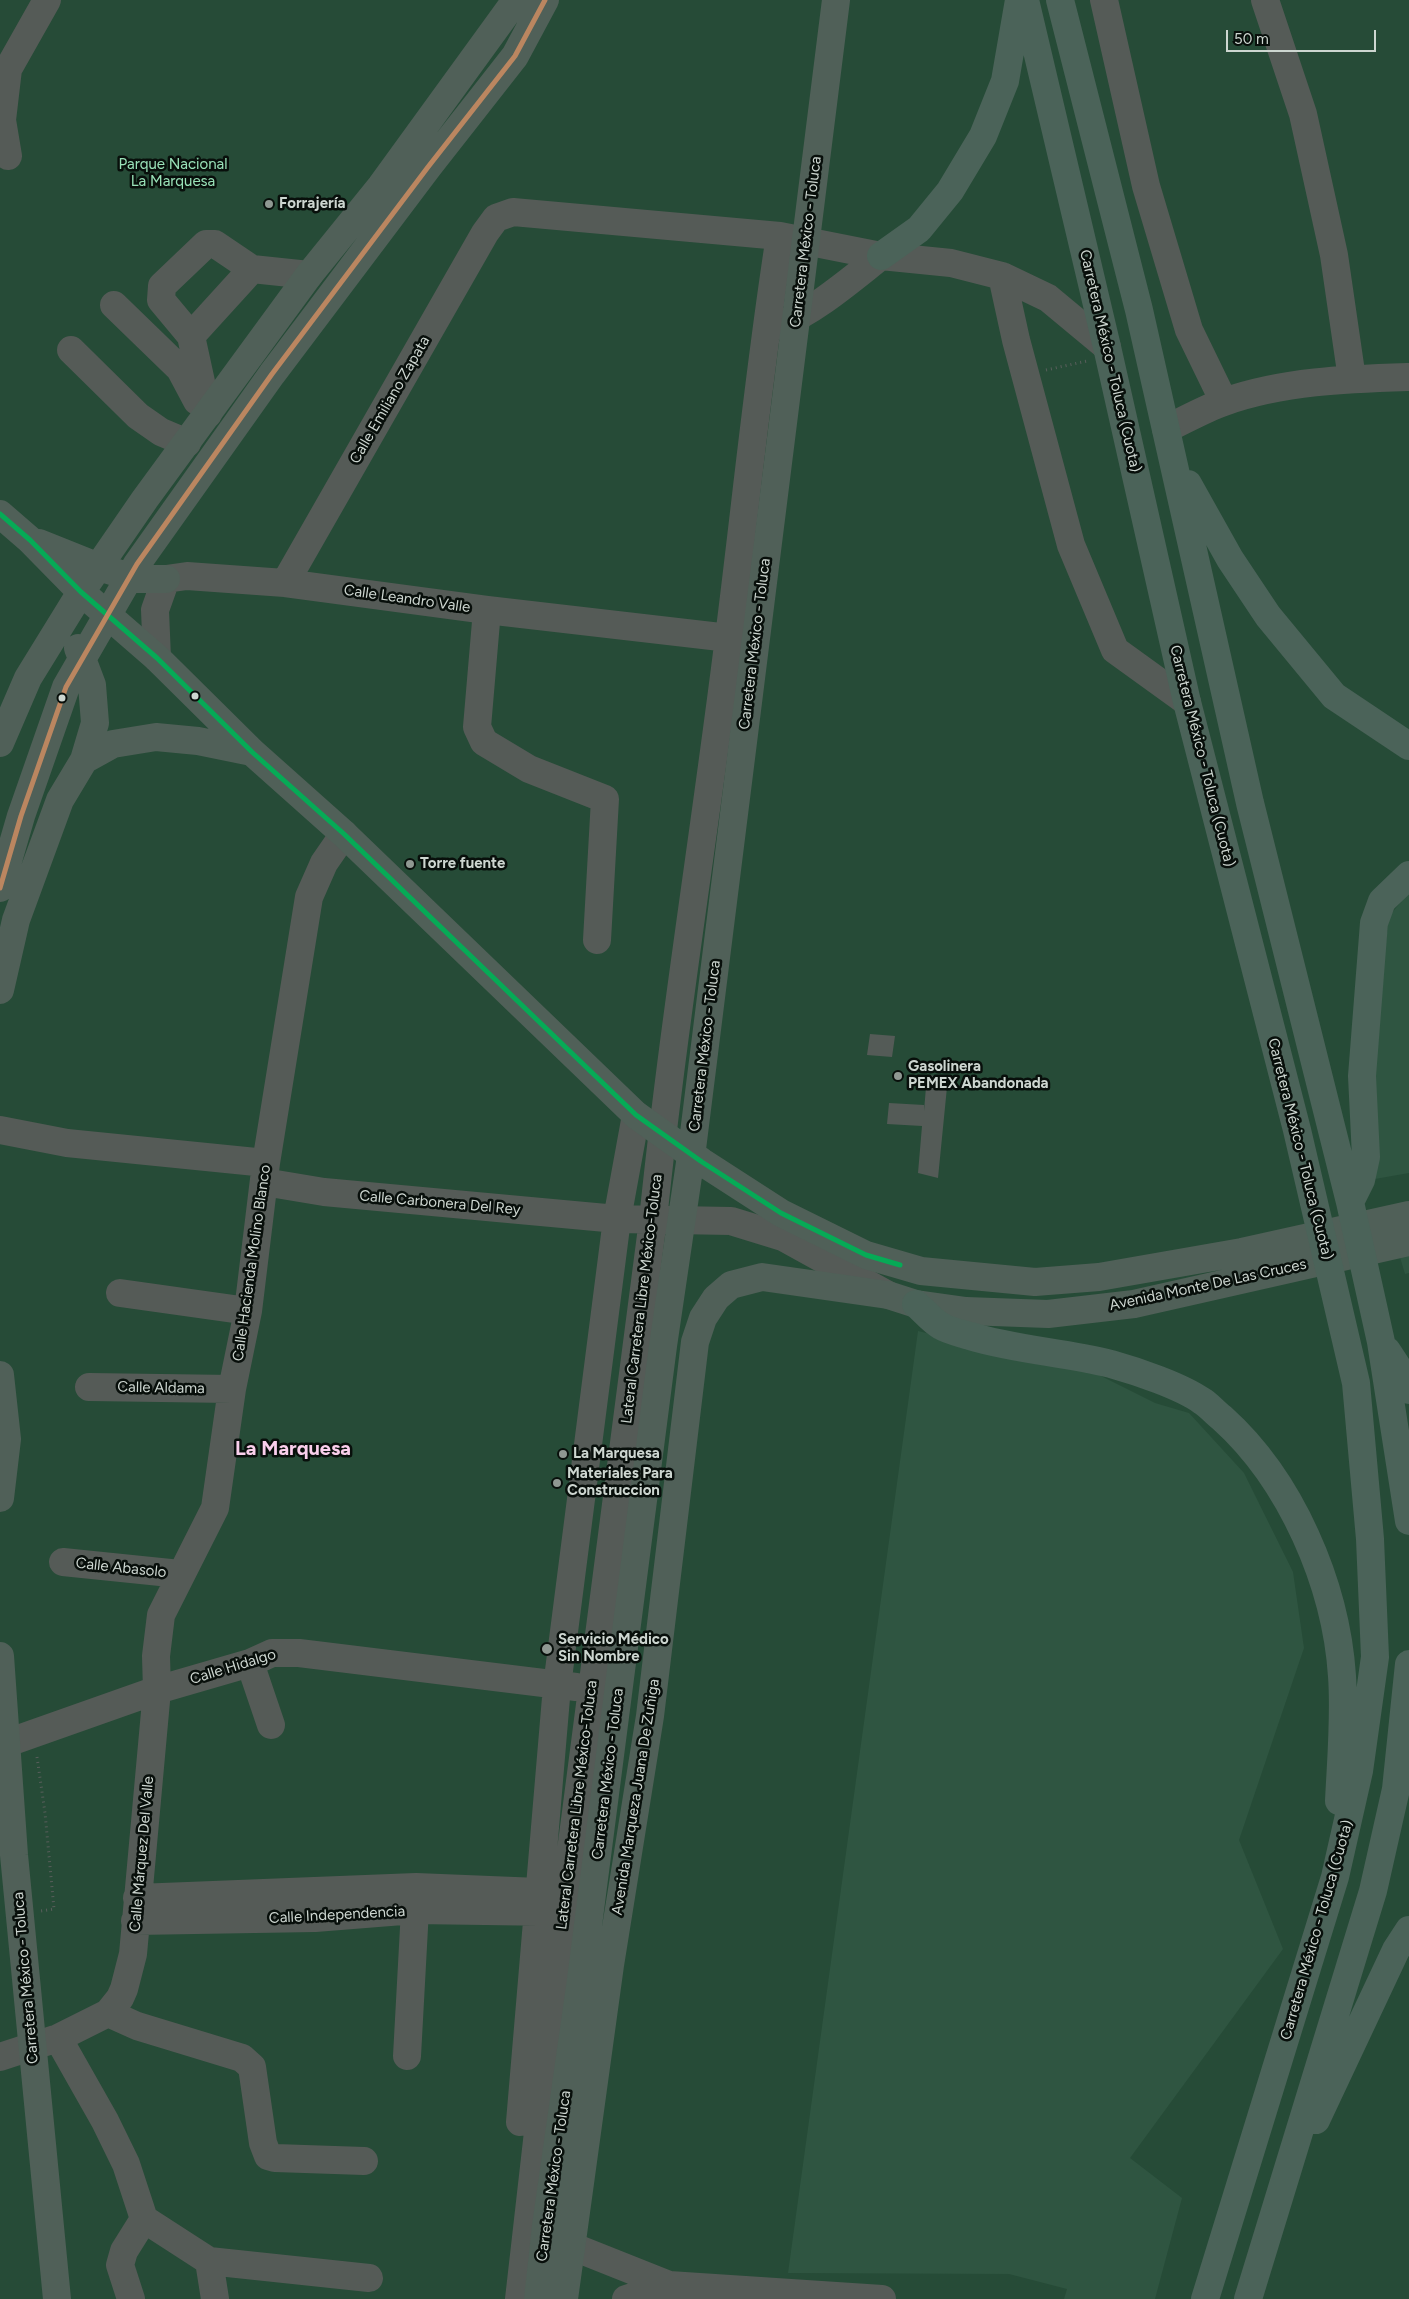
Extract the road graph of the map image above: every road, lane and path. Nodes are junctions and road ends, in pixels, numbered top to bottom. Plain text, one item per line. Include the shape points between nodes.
1 (46, 0) edge
2 (516, 0) edge
3 (545, 0) edge
4 (836, 0) edge
5 (1019, 0) edge
6 (1025, 0) edge
7 (1060, 0) edge
8 (1104, 0) edge
9 (1265, 0) edge
10 (8, 156) dead end
11 (780, 236) junction
12 (881, 256) junction
13 (252, 269) junction
14 (309, 275) junction
15 (1002, 276) junction
16 (114, 304) dead end
17 (765, 332) junction
18 (191, 336) junction
19 (1107, 347) junction
20 (71, 350) dead end
21 (1409, 377) edge
22 (1352, 379) junction
23 (1224, 402) junction
24 (206, 416) junction
25 (1166, 429) junction
26 (187, 443) junction
27 (0, 514) edge
28 (30, 540) junction
29 (99, 567) junction
30 (166, 579) junction
31 (285, 583) junction
32 (81, 592) junction
33 (486, 610) junction
34 (66, 617) junction
35 (729, 638) junction
36 (157, 658) junction
37 (1187, 702) junction
38 (0, 742) edge
39 (1409, 746) edge
40 (252, 752) junction
41 (84, 760) junction
42 (344, 834) junction
43 (1409, 875) edge
44 (0, 888) edge
45 (597, 940) dead end
46 (0, 990) edge
47 (636, 1115) junction
48 (0, 1130) edge
49 (662, 1132) junction
50 (265, 1172) junction
51 (1350, 1202) junction
52 (1405, 1215) edge
53 (617, 1219) junction
54 (653, 1220) junction
55 (1408, 1242) edge
56 (1244, 1265) junction
57 (921, 1271) junction
58 (120, 1293) dead end
59 (888, 1295) junction
60 (916, 1304) junction
61 (248, 1311) junction
62 (1381, 1342) junction
63 (0, 1375) edge
64 (89, 1387) dead end
65 (232, 1389) junction
66 (1409, 1390) edge
67 (0, 1498) edge
68 (1409, 1521) edge
69 (62, 1562) dead end
70 (180, 1574) junction
71 (0, 1656) edge
72 (250, 1663) junction
73 (1409, 1664) edge
74 (557, 1686) junction
75 (592, 1688) junction
76 (157, 1690) junction
77 (270, 1725) dead end
78 (34, 1735) junction
79 (7, 1744) junction
80 (1335, 1877) junction
81 (311, 1892) junction
82 (415, 1899) junction
83 (41, 1902) dead end
84 (551, 1902) junction
85 (136, 1909) junction
86 (315, 1918) junction
87 (1409, 1930) edge
88 (108, 2013) junction
89 (58, 2038) junction
90 (32, 2046) junction
91 (407, 2056) dead end
92 (0, 2057) edge
93 (364, 2161) dead end
94 (1280, 2193) junction
95 (144, 2219) junction
96 (571, 2246) junction
97 (209, 2261) junction
98 (369, 2278) dead end
99 (669, 2285) junction
100 (56, 2299) edge
101 (131, 2299) edge
102 (216, 2299) edge
103 (504, 2299) edge
104 (520, 2299) edge
105 (538, 2299) edge
106 (564, 2299) edge
107 (626, 2299) edge
108 (882, 2299) edge
109 (1205, 2299) edge
110 (1248, 2299) edge

1 - 10 street via 8,69 2,120
2 - 14 main road via 380,186
3 - 44 main road via 515,56 272,374 137,564 66,687 21,816
4 - 105 main road, Carretera México - Toluca via 692,1149 663,1346
5 - 12 highway via 1005,81 983,136 950,191 919,229
6 - 19 highway, Carretera México - Toluca (Cuota)
7 - 25 highway
8 - 23 street via 1146,186 1189,330
9 - 22 street via 1303,114 1334,255
11 - 12 street
11 - 17 street, Lateral Carretera Libre México-Toluca
11 - 31 street, Calle Emiliano Zapata via 513,212 496,218 485,232
12 - 15 street via 951,263
12 - 17 street via 794,320
13 - 14 street
13 - 18 street
13 - 18 street via 210,243 162,286 161,300
14 - 24 main road
15 - 19 street via 1048,298
15 - 37 street via 1071,545 1115,650
16 - 24 street via 180,369
17 - 35 street, Lateral Carretera Libre México-Toluca
18 - 24 street
19 - 37 highway, Carretera México - Toluca (Cuota)
20 - 26 street via 138,416 161,432
21 - 22 street
22 - 23 street via 1284,387
23 - 25 street
24 - 26 main road
25 - 39 highway via 1192,494 1268,616 1334,696
25 - 51 highway via 1250,803
26 - 29 main road
27 - 28 main road
28 - 29 main road
28 - 32 main road
28 - 34 main road
29 - 30 main road via 136,579
29 - 32 main road
30 - 31 street, Calle Leandro Valle via 187,576
30 - 36 street via 154,610
31 - 33 street, Calle Leandro Valle
32 - 34 main road
32 - 36 main road
33 - 35 street, Calle Leandro Valle
33 - 45 street via 478,727 484,742 529,769 605,799
34 - 38 main road via 28,678
34 - 41 main road via 92,686 95,723
35 - 49 street, Lateral Carretera Libre México-Toluca
36 - 40 main road
37 - 80 highway, Carretera México - Toluca (Cuota) via 1297,1130 1356,1383 1370,1539 1374,1657 1359,1771
40 - 41 main road via 198,740 156,737 113,744
40 - 42 main road
41 - 46 main road via 60,800 16,920
42 - 47 main road
42 - 50 street, Calle Hacienda Molino Blanco via 324,863 310,897
43 - 51 highway via 1382,900 1374,922 1362,1076 1366,1157
47 - 49 main road
47 - 53 street
48 - 50 street, Calle Carbonera Del Rey
49 - 54 street, Lateral Carretera Libre México-Toluca
49 - 57 main road via 781,1213 866,1255
50 - 53 street, Calle Carbonera Del Rey via 324,1192
50 - 61 street, Calle Hacienda Molino Blanco
51 - 62 highway
52 - 56 main road, Avenida Monte De Las Cruces
53 - 54 street, Calle Carbonera Del Rey
53 - 74 street
54 - 59 street, Calle Carbonera Del Rey via 731,1222 783,1237
54 - 75 street, Lateral Carretera Libre México-Toluca
55 - 56 main road, Avenida Monte De Las Cruces
56 - 57 main road via 1035,1282
56 - 60 main road, Avenida Monte De Las Cruces via 1134,1304 1048,1314 966,1311
57 - 60 main road
58 - 61 street
59 - 60 main road, Avenida Monte De Las Cruces
59 - 96 main road, Avenida Marqueza Juana De Zuñiga via 762,1277 731,1285 716,1298 703,1318 695,1342 650,1716 610,1965
60 - 80 highway via 942,1327 996,1344 1110,1364 1156,1379 1202,1400 1256,1454 1283,1493 1306,1536 1335,1624 1342,1676
61 - 65 street, Calle Hacienda Molino Blanco
62 - 66 highway
62 - 68 highway
63 - 67 main road via 6,1439
64 - 65 street, Calle Aldama
65 - 70 street, Calle Hacienda Molino Blanco via 215,1508
69 - 70 street, Calle Abasolo
70 - 76 street, Calle Hacienda Molino Blanco via 161,1615 156,1656
71 - 79 main road, Carretera México - Toluca
72 - 74 street, Calle Hidalgo via 272,1652 299,1653
72 - 76 street, Calle Hidalgo
72 - 77 street
73 - 94 highway via 1396,1789 1373,1891
74 - 75 street, Calle Hidalgo
74 - 84 street
75 - 84 street, Lateral Carretera Libre México-Toluca
76 - 78 street, Calle Hidalgo
76 - 85 street, Calle Márquez Del Valle
78 - 79 street, Calle Hidalgo
78 - 83 path via 54,1909 41,1911
79 - 90 main road, Carretera México - Toluca
80 - 109 highway, Carretera México - Toluca (Cuota)
81 - 82 street, Calle Independencia
81 - 85 street, Calle Independencia
81 - 86 street
82 - 84 street, Calle Independencia
82 - 86 street, Calle Independencia
82 - 91 street
84 - 103 street
84 - 104 street, Lateral Carretera Libre México-Toluca
85 - 86 street, Calle Independencia
85 - 88 street, Calle Márquez Del Valle via 133,1954 124,1989
87 - 94 highway via 1396,1950
88 - 89 street
88 - 93 street via 136,2026 242,2058 252,2068 263,2143 268,2156
89 - 90 street
89 - 95 street via 106,2121 126,2164
90 - 92 street
90 - 100 main road, Carretera México - Toluca
94 - 110 highway
95 - 97 street
95 - 101 street via 124,2251 120,2265
96 - 99 street
96 - 106 main road, Avenida Marqueza Juana De Zuñiga
97 - 98 street
97 - 102 street
99 - 107 street
99 - 108 street

